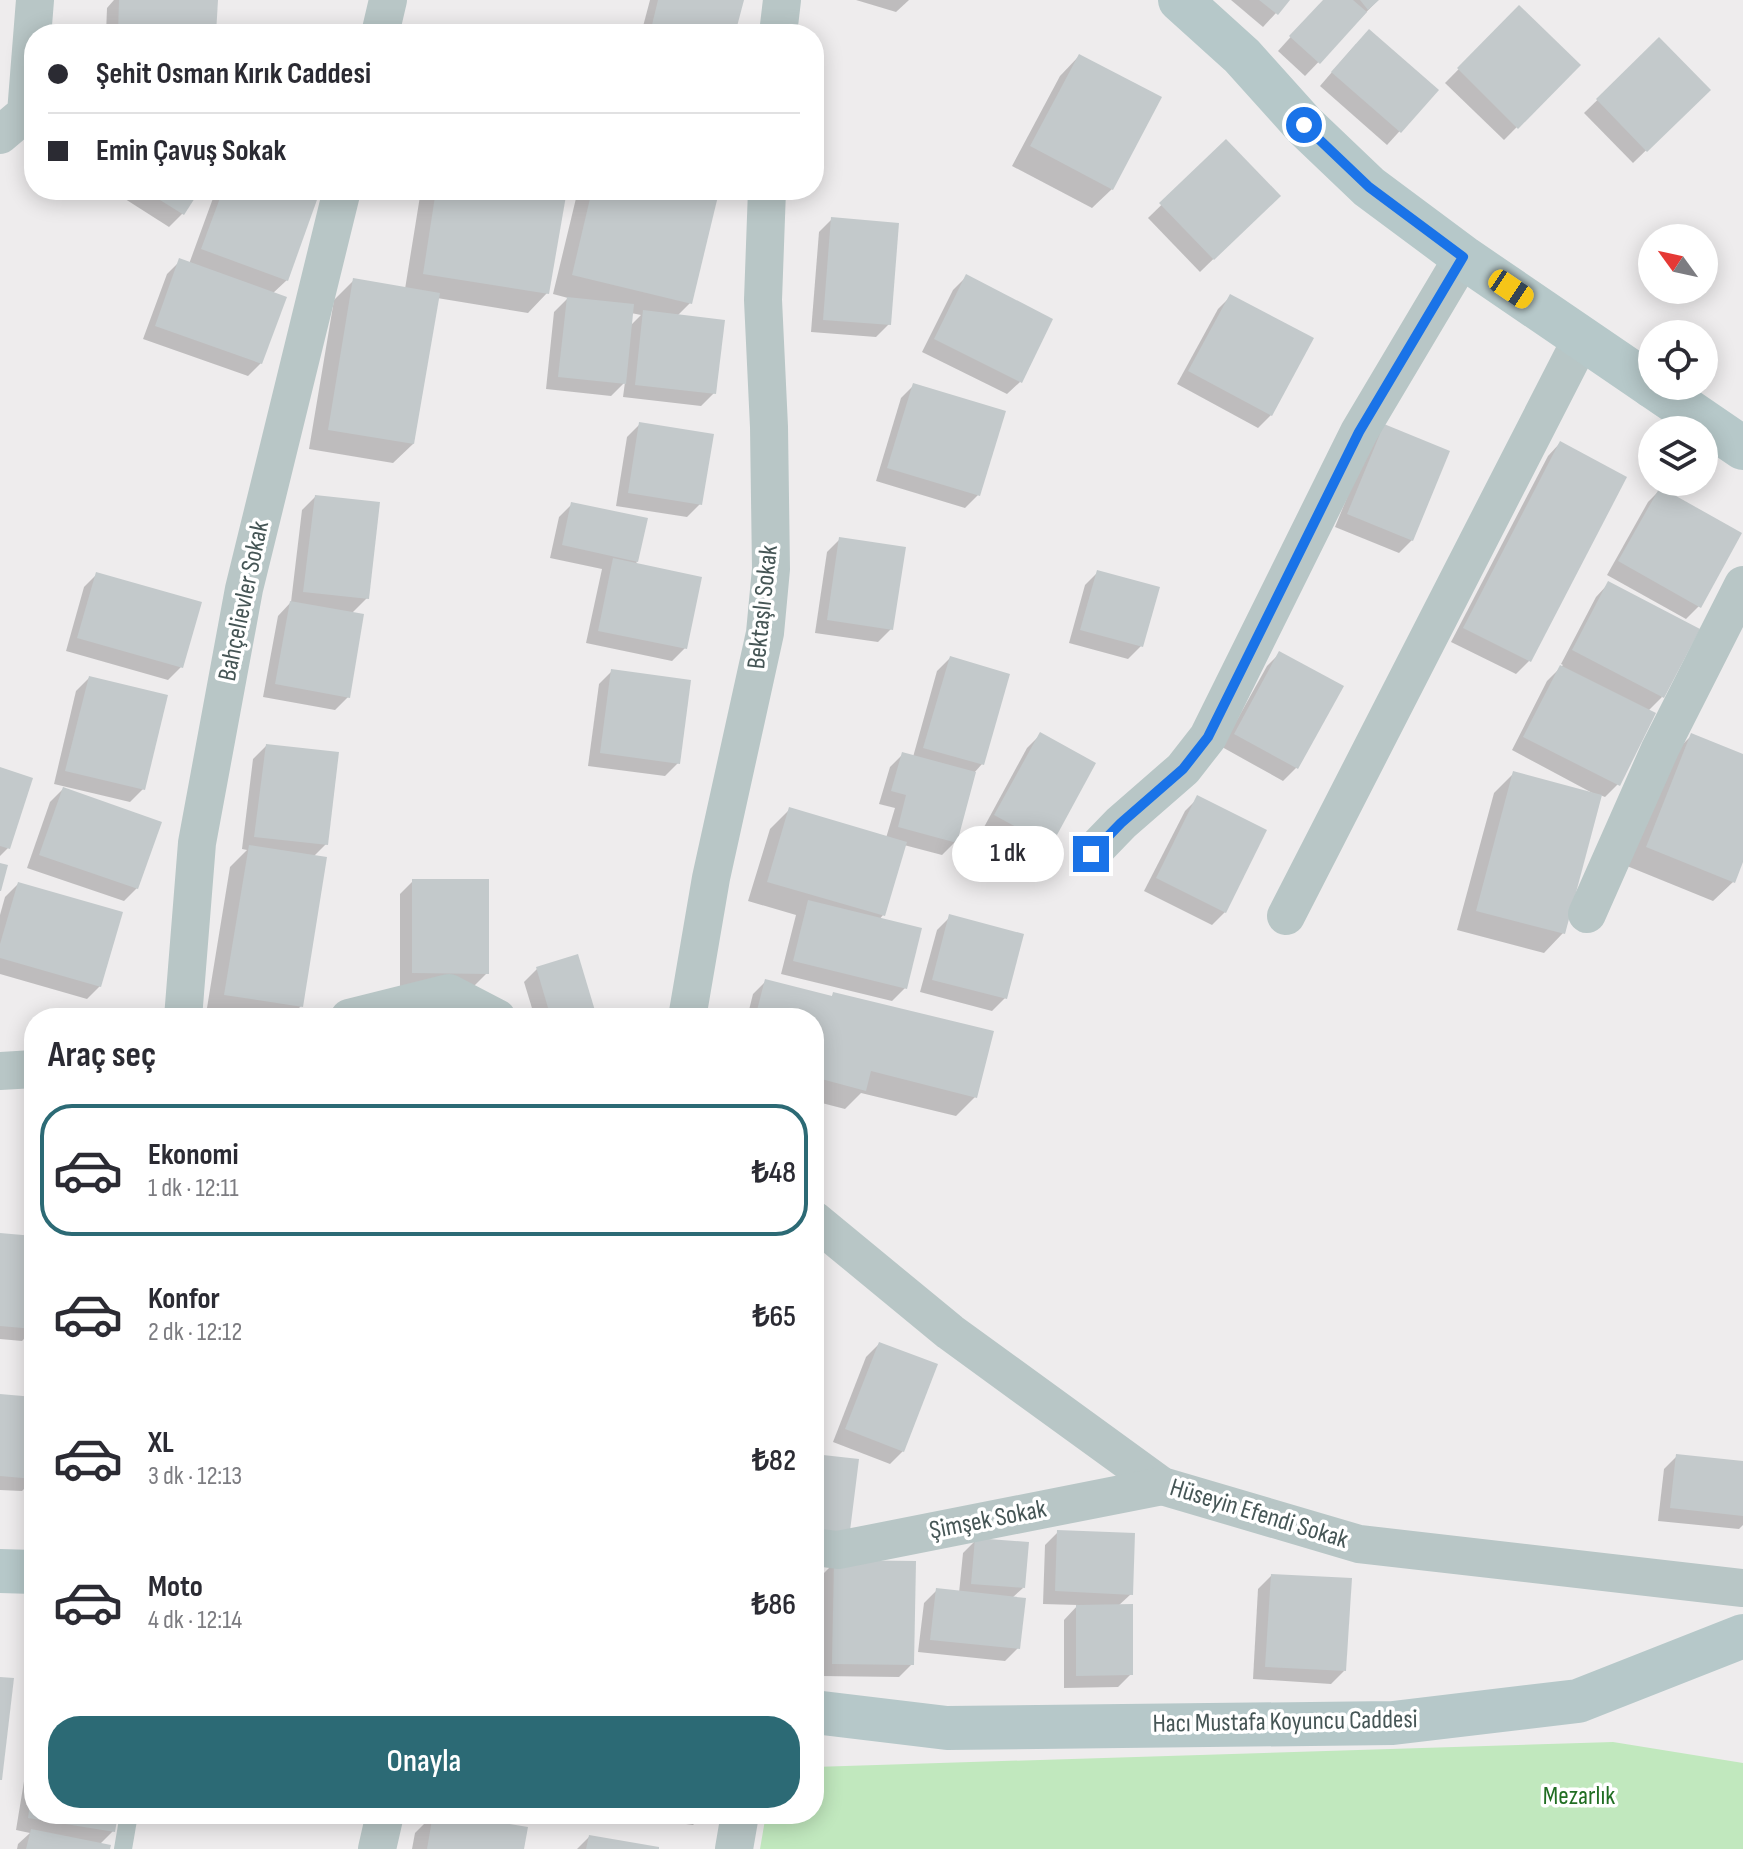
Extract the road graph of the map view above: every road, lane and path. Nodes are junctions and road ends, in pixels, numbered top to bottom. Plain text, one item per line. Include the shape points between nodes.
1 (35, 0) edge
2 (388, 0) edge
3 (782, 0) edge
4 (1180, 0) edge
5 (33, 24) edge
6 (382, 24) edge
7 (779, 24) edge
8 (24, 115) edge
9 (0, 135) edge
10 (340, 200) edge
11 (767, 200) edge
12 (1463, 257) junction
13 (1582, 338) junction
14 (1638, 376) edge
15 (1673, 400) edge
16 (1743, 448) edge
17 (1743, 585) edge
18 (1091, 854) dead end
19 (1587, 914) dead end
20 (1286, 916) dead end
21 (184, 1008) edge
22 (389, 1008) edge
23 (478, 1008) edge
24 (689, 1008) edge
25 (24, 1070) edge
26 (0, 1071) edge
27 (824, 1228) edge
28 (1162, 1486) junction
29 (824, 1548) edge
30 (0, 1571) edge
31 (24, 1572) edge
32 (1743, 1588) edge
33 (1743, 1636) edge
34 (824, 1713) edge
35 (127, 1824) edge
36 (383, 1824) edge
37 (738, 1824) edge
38 (123, 1849) edge
39 (377, 1849) edge
40 (734, 1849) edge

1 - 5 street
2 - 6 street
3 - 7 street
4 - 12 street via 1369,187
8 - 9 street
10 - 21 street, Bahçelievler Sokak via 244,589 197,843
11 - 24 street, Bektaşlı Sokak via 763,300 771,569 765,633 711,878
12 - 13 street
12 - 18 street via 1359,432 1208,737 1183,769
13 - 14 street
13 - 20 street
15 - 16 street
17 - 19 street via 1660,749
22 - 23 street via 449,993
25 - 26 street
27 - 28 street, Hüseyin Efendi Sokak via 950,1332
28 - 29 street, Şimşek Sokak via 838,1550
28 - 32 street, Hüseyin Efendi Sokak via 1359,1544
30 - 31 street
33 - 34 street, Hacı Mustafa Koyuncu Caddesi via 1578,1701 1393,1723 947,1728
35 - 38 lane
36 - 39 street
37 - 40 street

